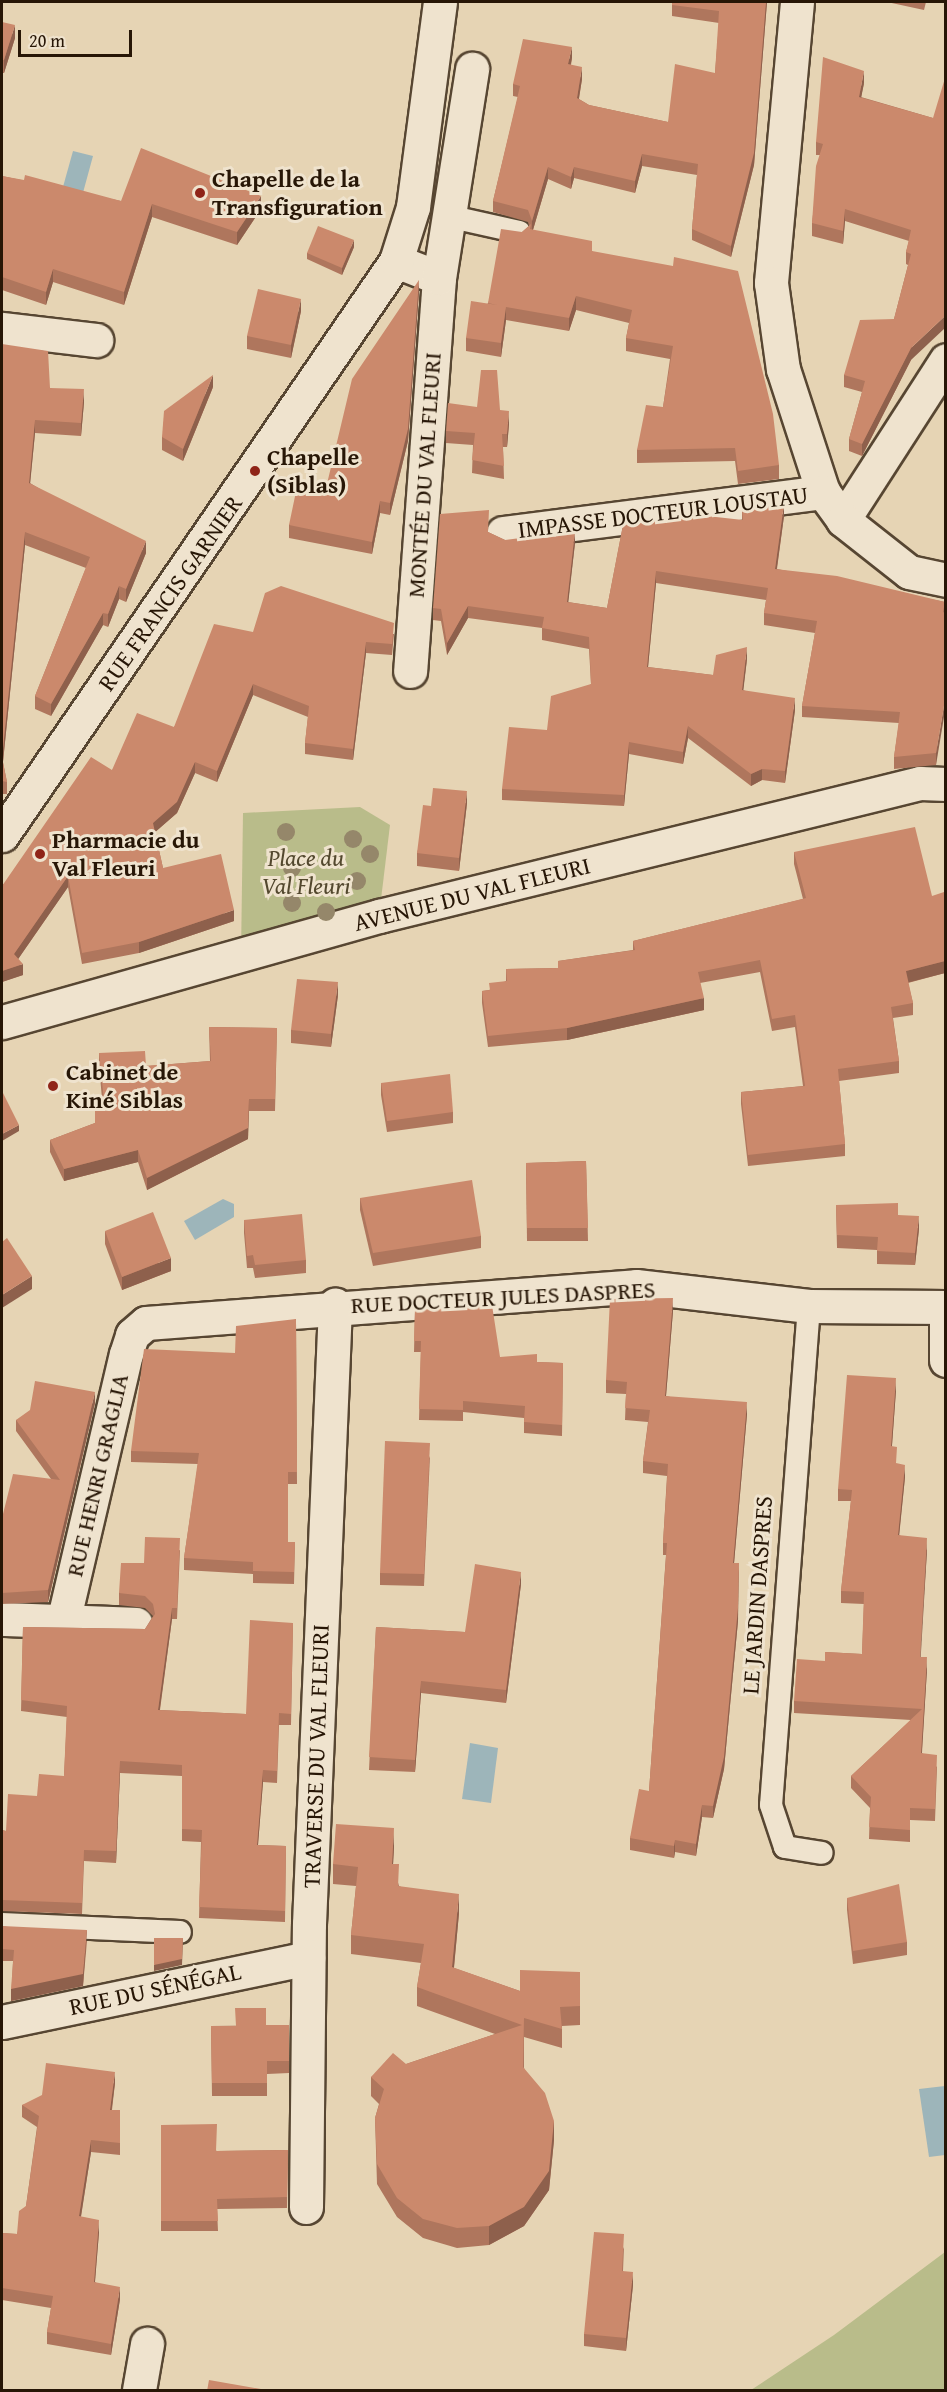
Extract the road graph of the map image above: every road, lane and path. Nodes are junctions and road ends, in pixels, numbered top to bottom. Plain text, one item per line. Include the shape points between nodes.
1 (440, 2) edge
2 (797, 2) edge
3 (472, 69) dead end
4 (452, 218) junction
5 (519, 232) edge
6 (396, 261) junction
7 (439, 278) junction
8 (2, 329) edge
9 (96, 339) dead end
10 (945, 360) edge
11 (823, 492) junction
12 (843, 520) junction
13 (503, 533) dead end
14 (945, 580) edge
15 (410, 671) dead end
16 (945, 784) edge
17 (2, 835) edge
18 (2, 1022) edge
19 (335, 1305) junction
20 (809, 1306) junction
21 (945, 1309) edge
22 (136, 1330) joint
23 (945, 1360) edge
24 (2, 1619) edge
25 (63, 1622) junction
26 (136, 1624) dead end
27 (822, 1853) dead end
28 (2, 1924) edge
29 (180, 1932) dead end
30 (308, 1958) junction
31 (2, 2022) edge
32 (306, 2207) dead end
33 (147, 2344) dead end
34 (139, 2391) edge

1 - 6 street, RUE FRANCIS GARNIER via 413,207
2 - 11 street via 771,283 783,369
3 - 4 street, MONTÉE DU VAL FLEURI
4 - 5 lane
4 - 7 street, MONTÉE DU VAL FLEURI
6 - 7 street
6 - 17 street, RUE FRANCIS GARNIER
7 - 15 street, MONTÉE DU VAL FLEURI
8 - 9 street
10 - 12 street
11 - 12 street
11 - 13 street, IMPASSE DOCTEUR LOUSTAU
12 - 14 street via 909,572
16 - 18 street, AVENUE DU VAL FLEURI via 920,783 379,916
19 - 20 street, RUE DOCTEUR JULES DASPRES via 636,1286
19 - 22 street, RUE DOCTEUR JULES DASPRES via 160,1319
19 - 30 street, TRAVERSE DU VAL FLEURI
20 - 21 street, RUE DOCTEUR JULES DASPRES
20 - 27 lane, LE JARDIN DASPRES via 771,1805 785,1846
21 - 23 street
22 - 25 street, RUE HENRI GRAGLIA via 126,1354
24 - 25 street
25 - 26 street
28 - 29 lane
30 - 31 street, RUE DU SÉNÉGAL
30 - 32 street, TRAVERSE DU VAL FLEURI
33 - 34 street

